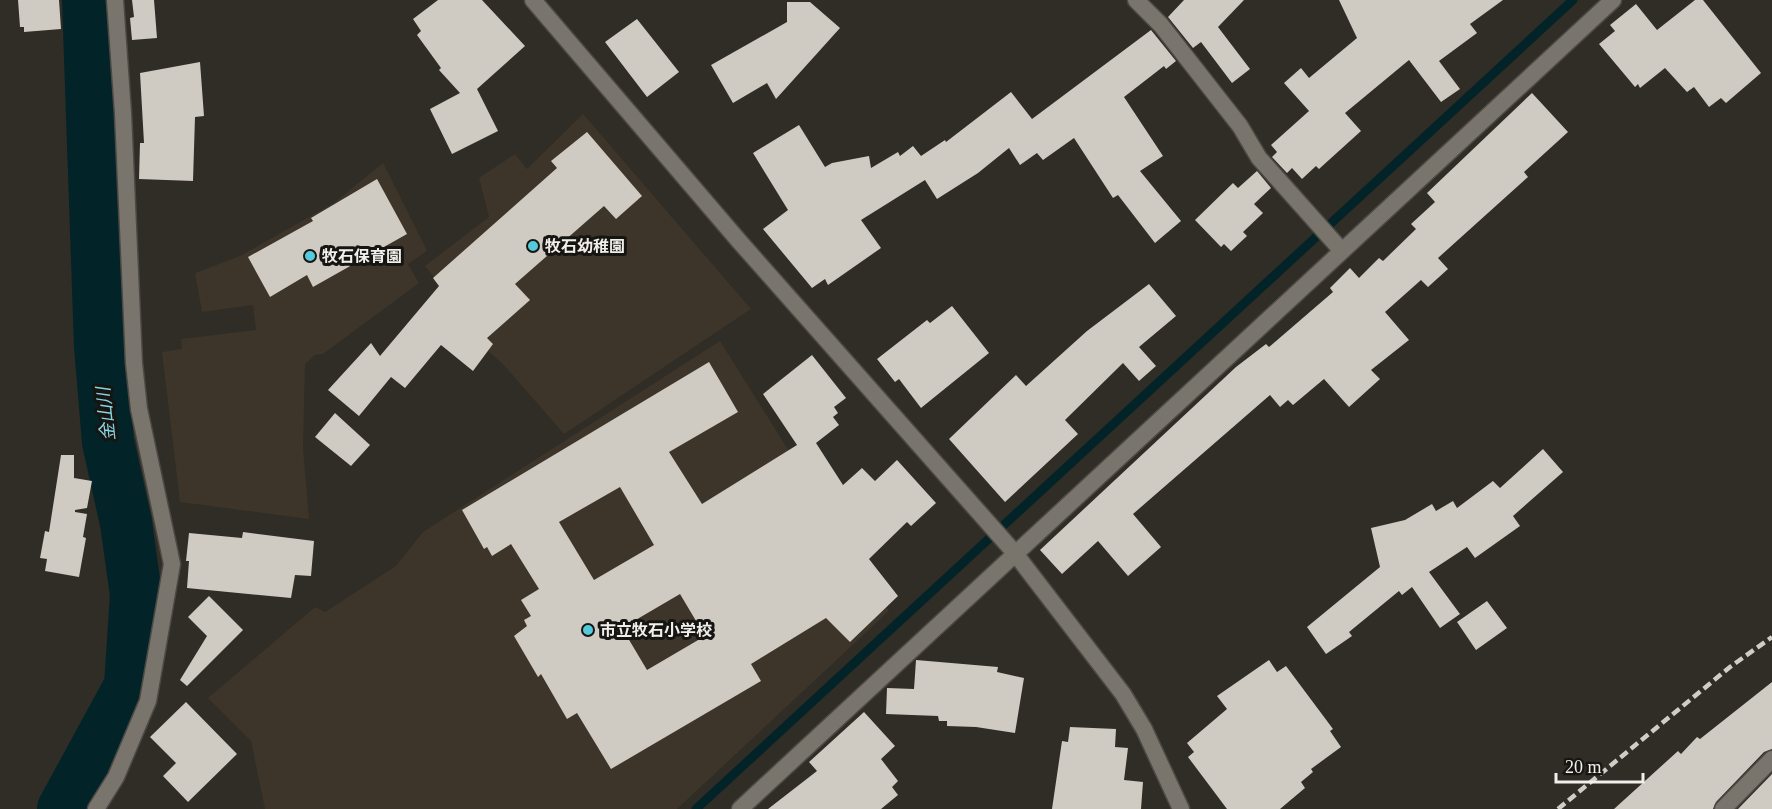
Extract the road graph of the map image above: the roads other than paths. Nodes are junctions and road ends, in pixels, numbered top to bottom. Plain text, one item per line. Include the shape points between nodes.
1 (115, 0) edge
2 (533, 0) edge
3 (1136, 0) edge
4 (1612, 0) edge
5 (1342, 251) junction
6 (1014, 552) junction
7 (1772, 759) edge
8 (96, 809) edge
9 (740, 809) edge
10 (1180, 809) edge
11 (1723, 809) edge

1 - 8 street via 134,363 139,409 172,564 148,701 116,777
2 - 6 street
3 - 5 street via 1161,25 1240,126 1259,158
4 - 5 street
5 - 6 street
6 - 9 street
6 - 10 street via 1123,694 1144,729
7 - 11 street

